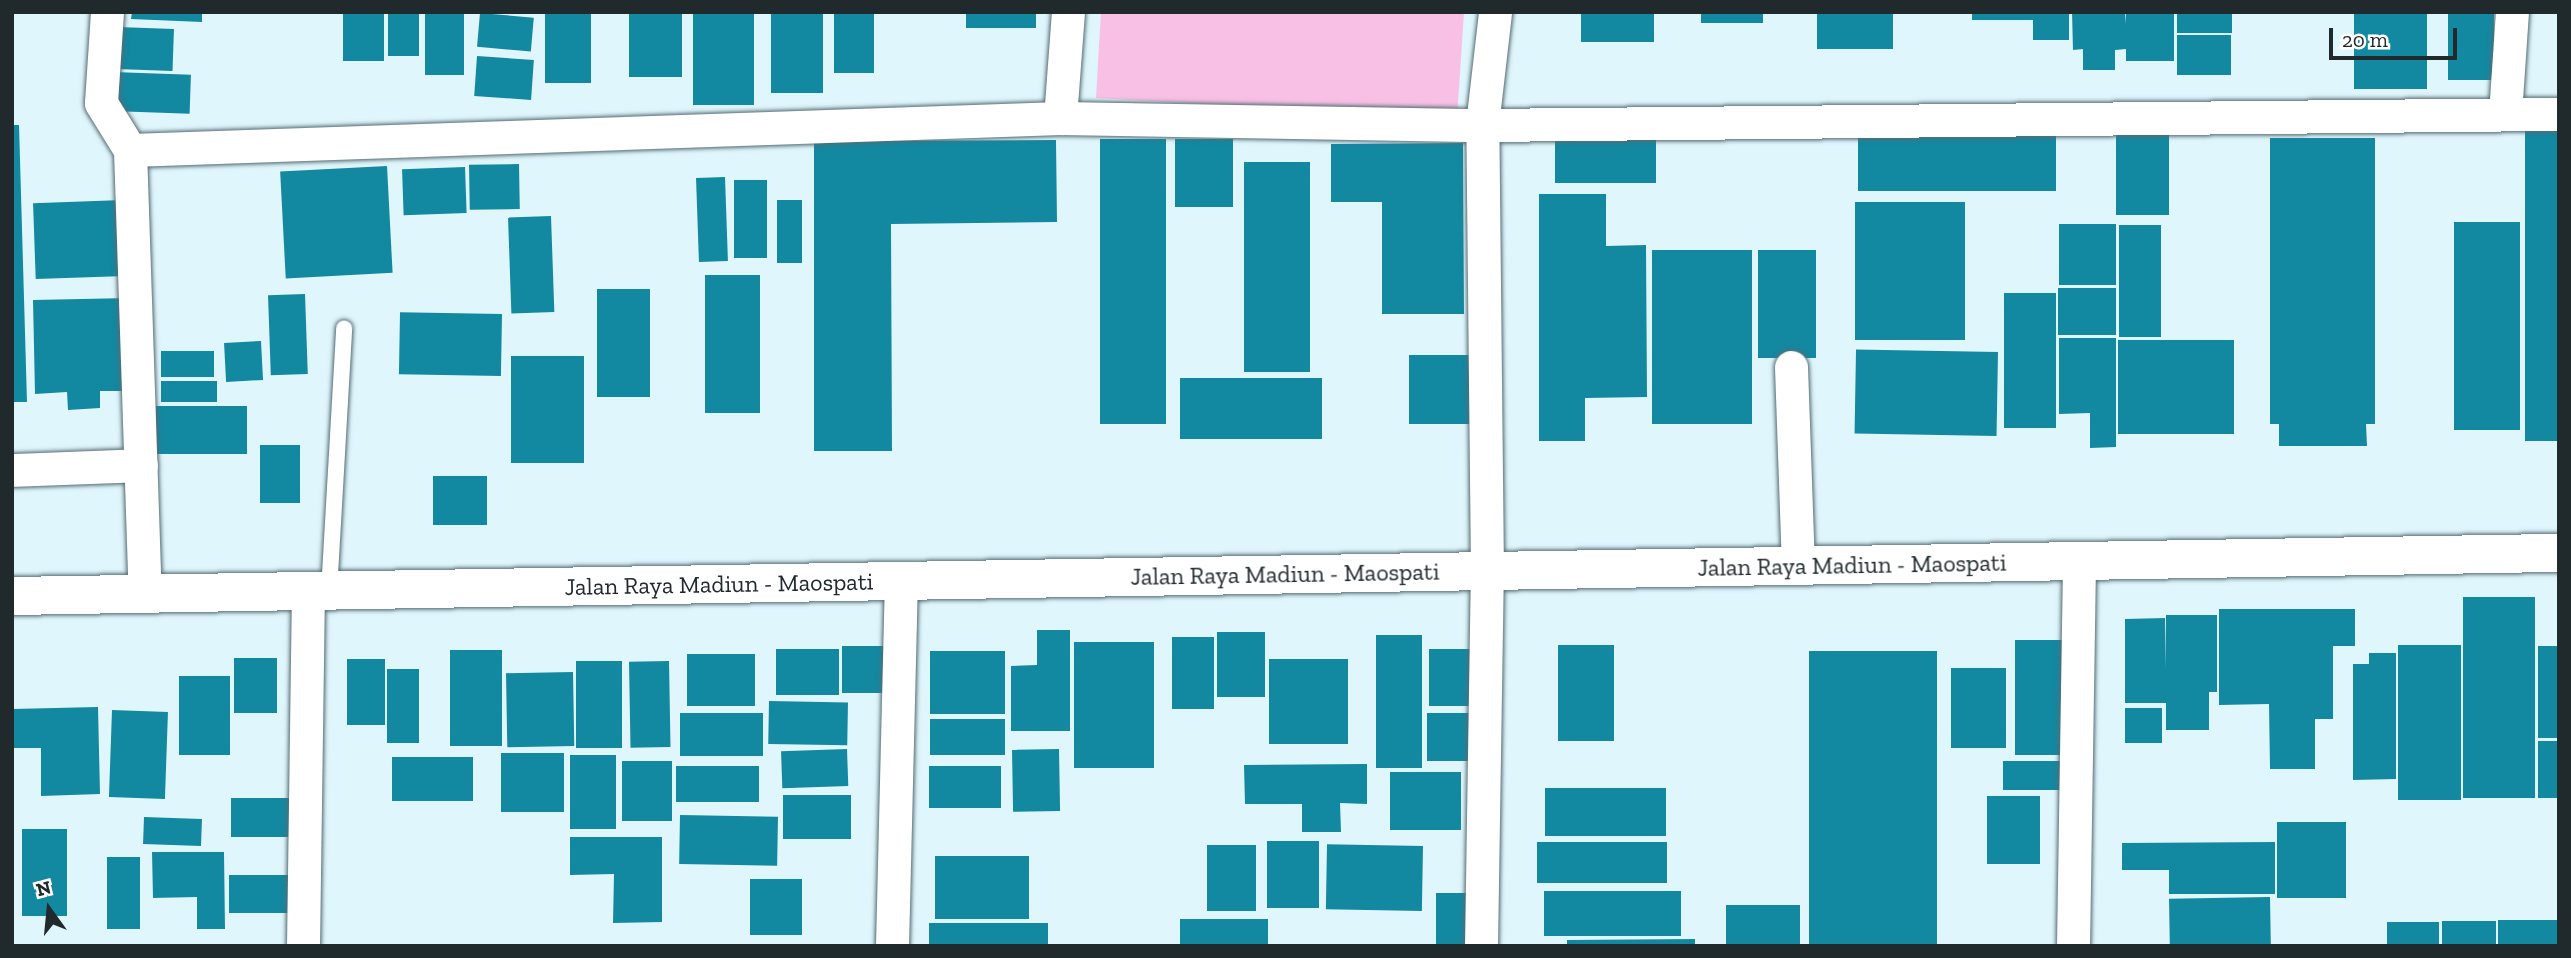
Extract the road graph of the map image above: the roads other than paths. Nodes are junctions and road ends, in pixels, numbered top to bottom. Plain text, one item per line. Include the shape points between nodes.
1 (107, 12) edge
2 (1068, 12) edge
3 (1495, 12) edge
4 (2512, 12) edge
5 (2505, 114) junction
6 (2559, 114) edge
7 (1060, 118) junction
8 (1482, 125) junction
9 (130, 150) junction
10 (344, 328) dead end
11 (1791, 367) dead end
12 (141, 466) junction
13 (12, 470) edge
14 (2559, 553) edge
15 (2079, 560) junction
16 (1798, 566) junction
17 (1487, 572) junction
18 (901, 579) junction
19 (145, 592) junction
20 (319, 594) junction
21 (12, 596) edge
22 (303, 946) edge
23 (892, 946) edge
24 (1481, 946) edge
25 (2073, 946) edge

1 - 9 street via 101,103
2 - 7 street
3 - 8 street
4 - 5 street
5 - 6 street
5 - 8 street
7 - 8 street
7 - 9 street
8 - 17 street
9 - 12 street
10 - 20 lane
11 - 16 street
12 - 13 street
12 - 19 street
14 - 15 highway, Jalan Raya Madiun - Maospati
15 - 16 highway, Jalan Raya Madiun - Maospati
15 - 25 street
16 - 17 highway, Jalan Raya Madiun - Maospati
17 - 18 highway, Jalan Raya Madiun - Maospati
17 - 24 street
18 - 20 highway, Jalan Raya Madiun - Maospati
18 - 23 street
19 - 20 highway, Jalan Raya Madiun - Maospati
19 - 21 highway, Jalan Raya Madiun - Maospati
20 - 22 street

